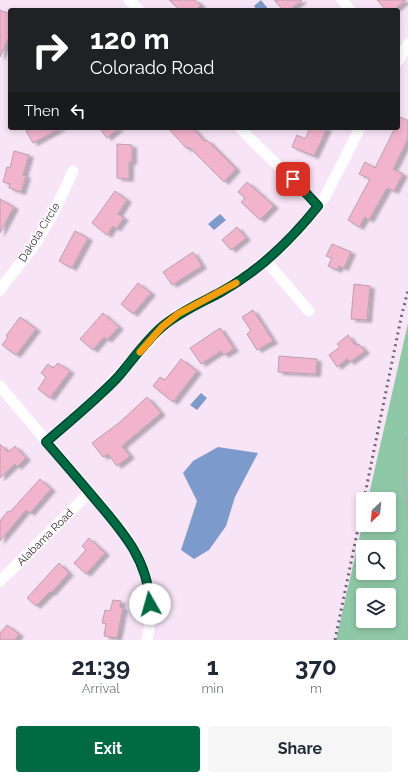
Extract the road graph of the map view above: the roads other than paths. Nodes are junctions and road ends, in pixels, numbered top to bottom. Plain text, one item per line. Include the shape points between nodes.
1 (129, 0) edge
2 (342, 0) edge
3 (137, 8) edge
4 (348, 8) edge
5 (408, 44) edge
6 (400, 58) edge
7 (242, 130) edge
8 (359, 130) edge
9 (73, 171) dead end
10 (318, 206) junction
11 (266, 261) junction
12 (0, 290) edge
13 (309, 311) dead end
14 (0, 386) edge
15 (46, 442) junction
16 (89, 492) junction
17 (0, 581) edge
18 (147, 640) edge

1 - 3 street
2 - 4 street
5 - 6 street
7 - 10 street
8 - 10 street
9 - 12 street, Dakota Circle via 48,222
10 - 11 street via 305,223
11 - 13 street
11 - 15 street via 220,293 178,314 162,327 100,395
14 - 15 street
15 - 16 street
16 - 17 street, Alabama Road
16 - 18 street via 123,532 145,571 151,615

